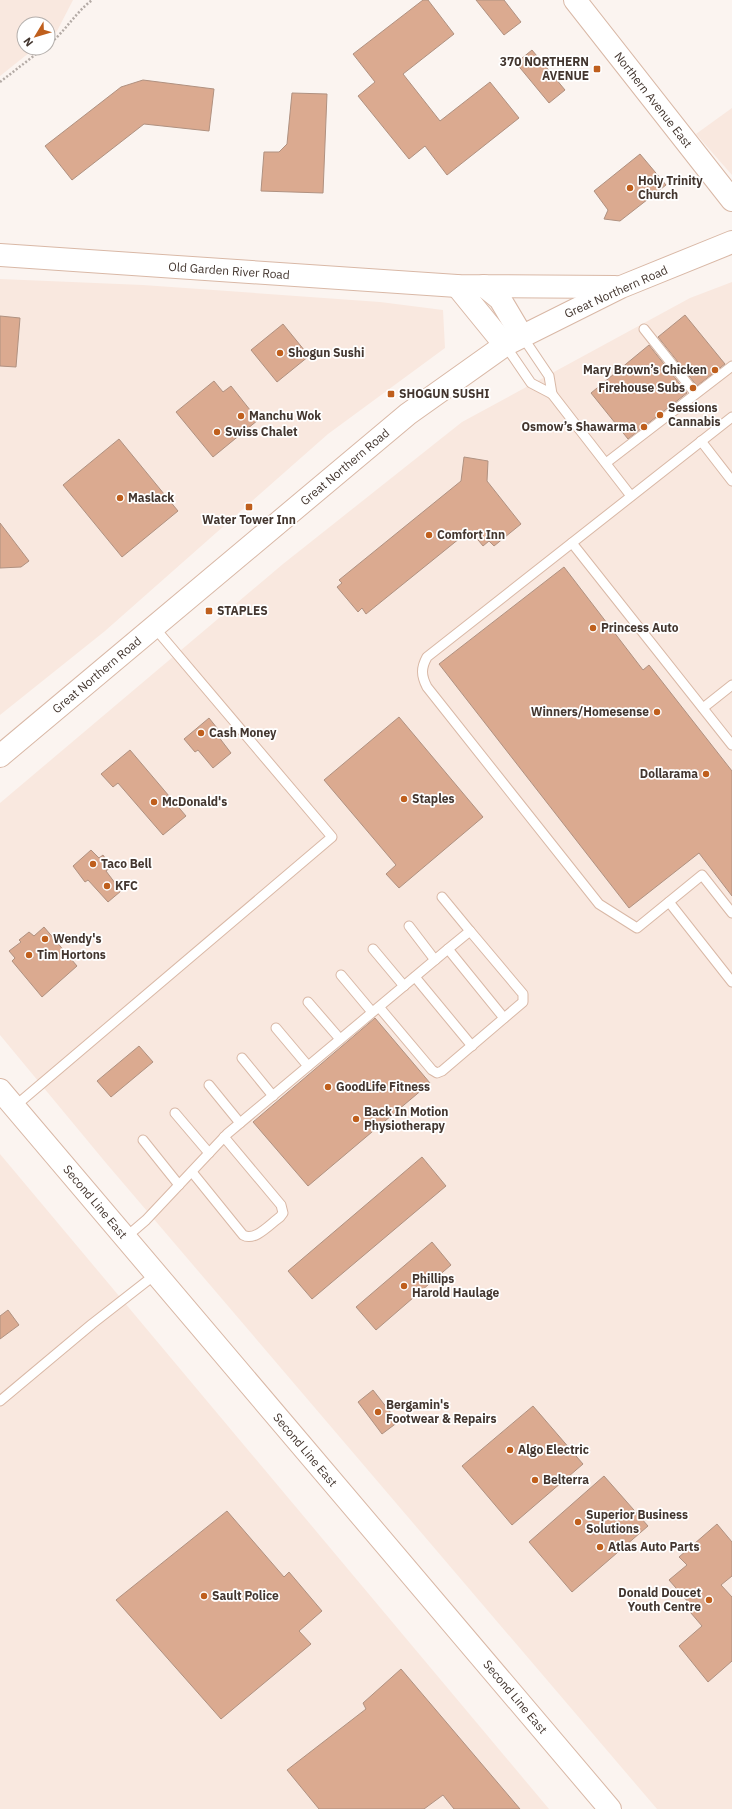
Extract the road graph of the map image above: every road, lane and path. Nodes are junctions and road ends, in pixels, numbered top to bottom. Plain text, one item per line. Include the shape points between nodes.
1 (92, 0) edge
2 (575, 0) edge
3 (56, 38) edge
4 (34, 56) edge
5 (0, 82) edge
6 (732, 200) edge
7 (732, 242) edge
8 (0, 256) edge
9 (458, 286) junction
10 (484, 286) junction
11 (621, 288) junction
12 (644, 329) dead end
13 (514, 340) junction
14 (732, 366) edge
15 (695, 393) junction
16 (552, 394) junction
17 (732, 417) edge
18 (701, 441) junction
19 (606, 463) junction
20 (732, 481) edge
21 (631, 496) junction
22 (572, 543) junction
23 (154, 627) junction
24 (732, 685) edge
25 (703, 708) junction
26 (732, 745) edge
27 (0, 756) edge
28 (442, 896) dead end
29 (669, 902) junction
30 (732, 913) edge
31 (409, 926) dead end
32 (470, 931) junction
33 (373, 949) dead end
34 (448, 949) junction
35 (435, 960) junction
36 (340, 975) dead end
37 (415, 977) junction
38 (732, 982) edge
39 (404, 986) junction
40 (308, 1002) dead end
41 (376, 1010) junction
42 (504, 1018) junction
43 (276, 1028) dead end
44 (340, 1039) junction
45 (472, 1046) junction
46 (242, 1058) dead end
47 (308, 1066) junction
48 (209, 1085) dead end
49 (0, 1090) edge
50 (273, 1096) junction
51 (14, 1107) junction
52 (176, 1112) dead end
53 (240, 1123) junction
54 (224, 1137) junction
55 (143, 1140) dead end
56 (209, 1153) junction
57 (192, 1172) junction
58 (179, 1185) junction
59 (125, 1238) junction
60 (156, 1274) junction
61 (0, 1401) edge
62 (610, 1809) edge

1 - 3 path via 80,9
2 - 6 main road, Northern Avenue East
4 - 5 path
7 - 11 main road, Great Northern Road
8 - 9 main road, Old Garden River Road
9 - 10 main road, Old Garden River Road
9 - 13 main road
10 - 11 main road, Old Garden River Road
10 - 13 main road via 500,299
11 - 13 main road, Great Northern Road
12 - 15 lane
13 - 16 lane via 549,376
13 - 16 lane via 531,383
13 - 23 main road, Great Northern Road via 408,414
14 - 15 lane
15 - 19 lane
16 - 19 lane
17 - 18 lane
18 - 20 lane
18 - 21 lane
19 - 21 lane
21 - 22 lane
22 - 25 lane
22 - 29 lane via 427,657 422,676 427,687 598,904 637,928
23 - 27 main road, Great Northern Road
23 - 51 lane via 332,837
24 - 25 lane
25 - 26 lane
28 - 32 lane
29 - 30 lane via 702,876
29 - 38 lane
31 - 35 lane
32 - 34 lane
32 - 42 lane via 523,994 523,1002
33 - 39 lane
34 - 35 lane
34 - 42 lane
35 - 37 lane
36 - 41 lane
37 - 39 lane
37 - 45 lane
39 - 41 lane
40 - 44 lane
41 - 44 lane
41 - 45 lane via 437,1073
42 - 45 lane
43 - 47 lane
44 - 47 lane
46 - 50 lane
47 - 50 lane
48 - 53 lane
49 - 51 main road, Second Line East
50 - 53 lane
51 - 59 main road, Second Line East
52 - 56 lane
53 - 54 lane
54 - 56 lane
54 - 57 lane via 281,1205 283,1213 280,1217 255,1236 243,1235
55 - 58 lane
56 - 57 lane
57 - 58 lane
58 - 59 lane
59 - 60 main road, Second Line East
60 - 61 lane
60 - 62 main road, Second Line East

